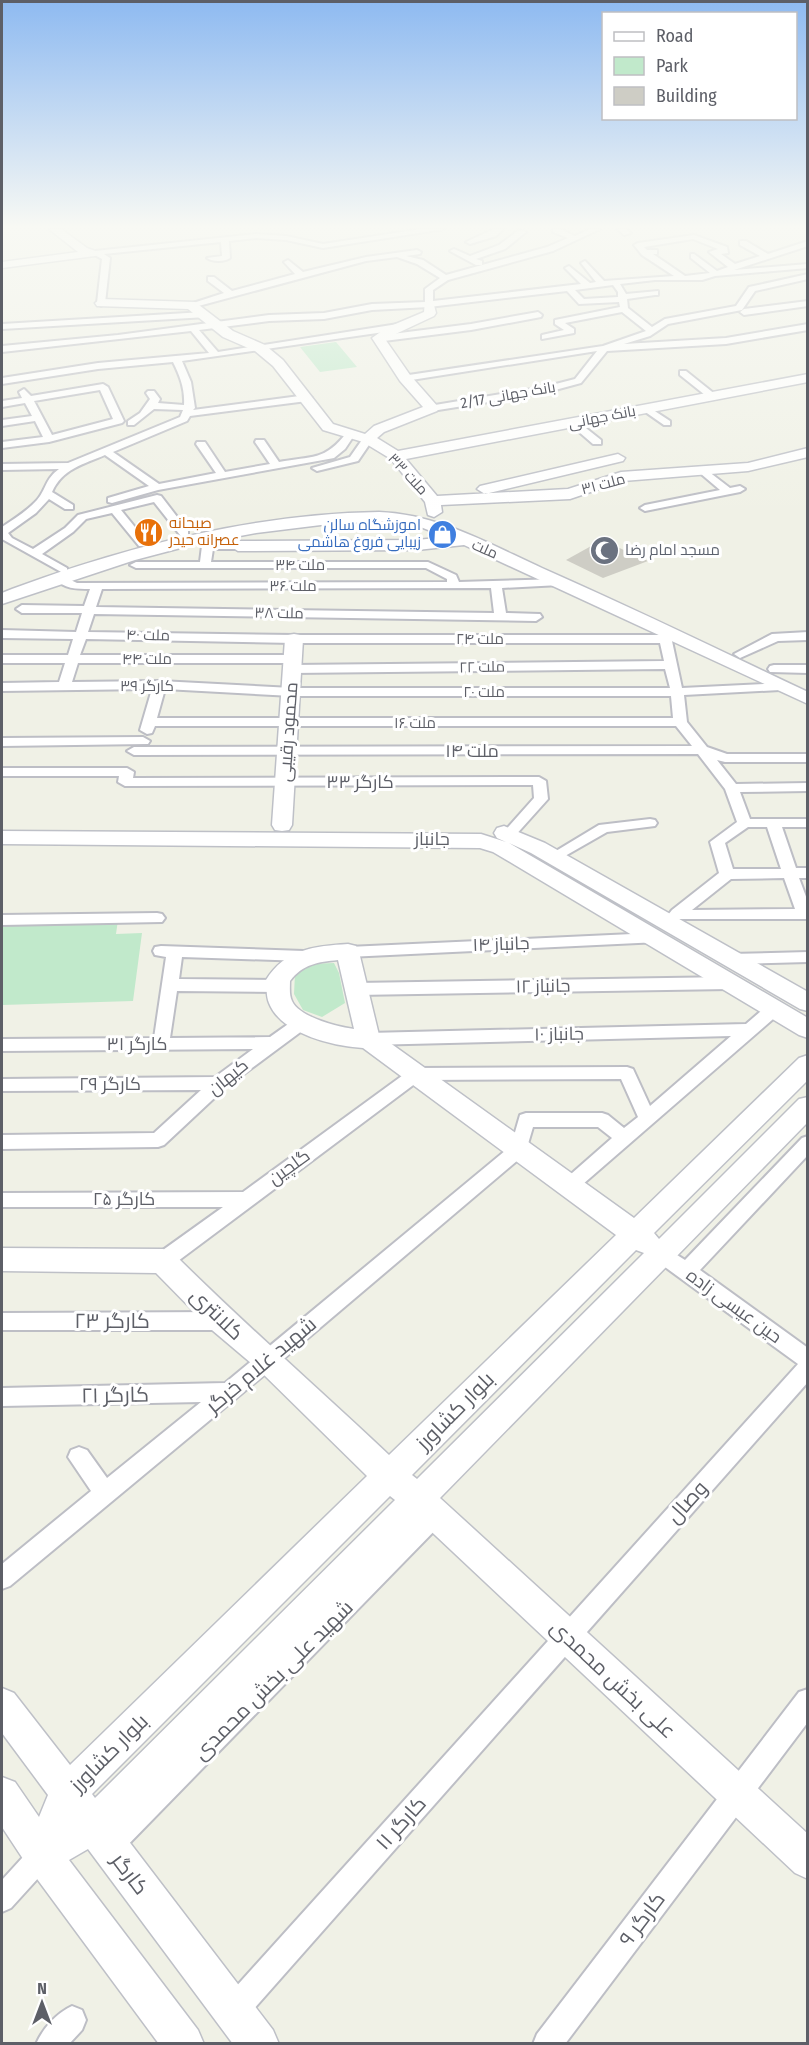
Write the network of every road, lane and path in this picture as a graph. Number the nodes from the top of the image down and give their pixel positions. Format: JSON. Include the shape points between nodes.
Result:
{"nodes":[{"id":1,"x":45,"y":324,"type":"edge"},
{"id":2,"x":213,"y":324,"type":"edge"},
{"id":3,"x":216,"y":324,"type":"edge"},
{"id":4,"x":405,"y":324,"type":"edge"},
{"id":5,"x":468,"y":324,"type":"edge"},
{"id":6,"x":536,"y":324,"type":"edge"},
{"id":7,"x":561,"y":324,"type":"edge"},
{"id":8,"x":645,"y":324,"type":"edge"},
{"id":9,"x":661,"y":324,"type":"edge"},
{"id":10,"x":2,"y":327,"type":"edge"},
{"id":11,"x":192,"y":327,"type":"junction"},
{"id":12,"x":398,"y":327,"type":"junction"},
{"id":13,"x":471,"y":327,"type":"junction"},
{"id":14,"x":807,"y":327,"type":"edge"},
{"id":15,"x":535,"y":328,"type":"junction"},
{"id":16,"x":761,"y":328,"type":"dead end"},
{"id":17,"x":652,"y":331,"type":"junction"},
{"id":18,"x":770,"y":335,"type":"junction"},
{"id":19,"x":378,"y":338,"type":"junction"},
{"id":20,"x":260,"y":348,"type":"junction"},
{"id":21,"x":605,"y":348,"type":"junction"},
{"id":22,"x":2,"y":349,"type":"edge"},
{"id":23,"x":563,"y":354,"type":"junction"},
{"id":24,"x":216,"y":355,"type":"junction"},
{"id":25,"x":177,"y":360,"type":"junction"},
{"id":26,"x":98,"y":366,"type":"junction"},
{"id":27,"x":683,"y":373,"type":"dead end"},
{"id":28,"x":16,"y":378,"type":"junction"},
{"id":29,"x":405,"y":378,"type":"junction"},
{"id":30,"x":807,"y":378,"type":"edge"},
{"id":31,"x":2,"y":381,"type":"edge"},
{"id":32,"x":103,"y":387,"type":"junction"},
{"id":33,"x":151,"y":393,"type":"dead end"},
{"id":34,"x":713,"y":397,"type":"junction"},
{"id":35,"x":307,"y":398,"type":"junction"},
{"id":36,"x":28,"y":400,"type":"junction"},
{"id":37,"x":2,"y":404,"type":"edge"},
{"id":38,"x":152,"y":406,"type":"junction"},
{"id":39,"x":432,"y":408,"type":"junction"},
{"id":40,"x":647,"y":409,"type":"junction"},
{"id":41,"x":188,"y":411,"type":"junction"},
{"id":42,"x":37,"y":418,"type":"junction"},
{"id":43,"x":119,"y":421,"type":"junction"},
{"id":44,"x":2,"y":423,"type":"edge"},
{"id":45,"x":131,"y":423,"type":"junction"},
{"id":46,"x":574,"y":423,"type":"junction"},
{"id":47,"x":667,"y":423,"type":"dead end"},
{"id":48,"x":350,"y":434,"type":"junction"},
{"id":49,"x":145,"y":436,"type":"junction"},
{"id":50,"x":49,"y":439,"type":"junction"},
{"id":51,"x":368,"y":439,"type":"junction"},
{"id":52,"x":260,"y":442,"type":"dead end"},
{"id":53,"x":597,"y":442,"type":"dead end"},
{"id":54,"x":201,"y":444,"type":"dead end"},
{"id":55,"x":3,"y":445,"type":"edge"},
{"id":56,"x":84,"y":446,"type":"junction"},
{"id":57,"x":107,"y":452,"type":"junction"},
{"id":58,"x":807,"y":452,"type":"edge"},
{"id":59,"x":396,"y":456,"type":"junction"},
{"id":60,"x":618,"y":458,"type":"dead end"},
{"id":61,"x":276,"y":465,"type":"junction"},
{"id":62,"x":69,"y":466,"type":"junction"},
{"id":63,"x":3,"y":467,"type":"edge"},
{"id":64,"x":704,"y":471,"type":"junction"},
{"id":65,"x":224,"y":479,"type":"junction"},
{"id":66,"x":740,"y":489,"type":"dead end"},
{"id":67,"x":728,"y":491,"type":"junction"},
{"id":68,"x":46,"y":492,"type":"junction"},
{"id":69,"x":157,"y":493,"type":"junction"},
{"id":70,"x":113,"y":504,"type":"junction"},
{"id":71,"x":69,"y":507,"type":"dead end"},
{"id":72,"x":433,"y":507,"type":"junction"},
{"id":73,"x":645,"y":508,"type":"dead end"},
{"id":74,"x":2,"y":532,"type":"edge"},
{"id":75,"x":184,"y":533,"type":"junction"},
{"id":76,"x":464,"y":540,"type":"junction"},
{"id":77,"x":142,"y":544,"type":"junction"},
{"id":78,"x":238,"y":546,"type":"joint"},
{"id":79,"x":34,"y":554,"type":"junction"},
{"id":80,"x":515,"y":556,"type":"junction"},
{"id":81,"x":136,"y":565,"type":"dead end"},
{"id":82,"x":205,"y":565,"type":"junction"},
{"id":83,"x":62,"y":574,"type":"junction"},
{"id":84,"x":560,"y":582,"type":"junction"},
{"id":85,"x":496,"y":585,"type":"junction"},
{"id":86,"x":96,"y":586,"type":"junction"},
{"id":87,"x":454,"y":586,"type":"junction"},
{"id":88,"x":2,"y":590,"type":"edge"},
{"id":89,"x":2,"y":599,"type":"edge"},
{"id":90,"x":22,"y":609,"type":"dead end"},
{"id":91,"x":90,"y":611,"type":"junction"},
{"id":92,"x":500,"y":616,"type":"junction"},
{"id":93,"x":536,"y":617,"type":"dead end"},
{"id":94,"x":2,"y":634,"type":"edge"},
{"id":95,"x":81,"y":634,"type":"junction"},
{"id":96,"x":676,"y":634,"type":"junction"},
{"id":97,"x":807,"y":636,"type":"edge"},
{"id":98,"x":294,"y":639,"type":"junction"},
{"id":99,"x":740,"y":654,"type":"junction"},
{"id":100,"x":2,"y":659,"type":"edge"},
{"id":101,"x":72,"y":659,"type":"junction"},
{"id":102,"x":293,"y":664,"type":"junction"},
{"id":103,"x":672,"y":665,"type":"junction"},
{"id":104,"x":774,"y":669,"type":"junction"},
{"id":105,"x":807,"y":669,"type":"edge"},
{"id":106,"x":160,"y":685,"type":"junction"},
{"id":107,"x":64,"y":686,"type":"junction"},
{"id":108,"x":780,"y":686,"type":"junction"},
{"id":109,"x":807,"y":686,"type":"edge"},
{"id":110,"x":2,"y":687,"type":"edge"},
{"id":111,"x":292,"y":692,"type":"junction"},
{"id":112,"x":676,"y":692,"type":"junction"},
{"id":113,"x":807,"y":699,"type":"edge"},
{"id":114,"x":151,"y":722,"type":"junction"},
{"id":115,"x":680,"y":722,"type":"junction"},
{"id":116,"x":289,"y":723,"type":"junction"},
{"id":117,"x":2,"y":742,"type":"edge"},
{"id":118,"x":138,"y":746,"type":"junction"},
{"id":119,"x":703,"y":750,"type":"junction"},
{"id":120,"x":287,"y":751,"type":"junction"},
{"id":121,"x":807,"y":758,"type":"edge"},
{"id":122,"x":2,"y":772,"type":"edge"},
{"id":123,"x":127,"y":772,"type":"junction"},
{"id":124,"x":285,"y":782,"type":"junction"},
{"id":125,"x":807,"y":787,"type":"edge"},
{"id":126,"x":732,"y":788,"type":"junction"},
{"id":127,"x":651,"y":823,"type":"dead end"},
{"id":128,"x":745,"y":823,"type":"junction"},
{"id":129,"x":773,"y":823,"type":"junction"},
{"id":130,"x":807,"y":823,"type":"edge"},
{"id":131,"x":293,"y":829,"type":"junction"},
{"id":132,"x":3,"y":834,"type":"edge"},
{"id":133,"x":508,"y":835,"type":"junction"},
{"id":134,"x":538,"y":855,"type":"junction"},
{"id":135,"x":790,"y":873,"type":"junction"},
{"id":136,"x":807,"y":873,"type":"edge"},
{"id":137,"x":727,"y":874,"type":"junction"},
{"id":138,"x":806,"y":914,"type":"edge"},
{"id":139,"x":157,"y":918,"type":"dead end"},
{"id":140,"x":2,"y":920,"type":"edge"},
{"id":141,"x":665,"y":925,"type":"junction"},
{"id":142,"x":348,"y":952,"type":"junction"},
{"id":143,"x":304,"y":956,"type":"junction"},
{"id":144,"x":807,"y":957,"type":"edge"},
{"id":145,"x":730,"y":959,"type":"junction"},
{"id":146,"x":730,"y":983,"type":"junction"},
{"id":147,"x":170,"y":986,"type":"junction"},
{"id":148,"x":278,"y":986,"type":"junction"},
{"id":149,"x":356,"y":989,"type":"junction"},
{"id":150,"x":802,"y":997,"type":"edge"},
{"id":151,"x":774,"y":1009,"type":"junction"},
{"id":152,"x":304,"y":1021,"type":"junction"},
{"id":153,"x":807,"y":1029,"type":"edge"},
{"id":154,"x":750,"y":1030,"type":"junction"},
{"id":155,"x":368,"y":1039,"type":"junction"},
{"id":156,"x":272,"y":1043,"type":"junction"},
{"id":157,"x":162,"y":1044,"type":"junction"},
{"id":158,"x":2,"y":1045,"type":"edge"},
{"id":159,"x":807,"y":1064,"type":"edge"},
{"id":160,"x":416,"y":1074,"type":"junction"},
{"id":161,"x":219,"y":1083,"type":"junction"},
{"id":162,"x":2,"y":1085,"type":"edge"},
{"id":163,"x":807,"y":1106,"type":"edge"},
{"id":164,"x":647,"y":1118,"type":"junction"},
{"id":165,"x":624,"y":1138,"type":"junction"},
{"id":166,"x":2,"y":1142,"type":"edge"},
{"id":167,"x":807,"y":1143,"type":"edge"},
{"id":168,"x":519,"y":1149,"type":"junction"},
{"id":169,"x":569,"y":1186,"type":"junction"},
{"id":170,"x":246,"y":1199,"type":"junction"},
{"id":171,"x":2,"y":1200,"type":"edge"},
{"id":172,"x":635,"y":1234,"type":"junction"},
{"id":173,"x":661,"y":1253,"type":"junction"},
{"id":174,"x":2,"y":1258,"type":"edge"},
{"id":175,"x":163,"y":1261,"type":"junction"},
{"id":176,"x":687,"y":1271,"type":"junction"},
{"id":177,"x":222,"y":1321,"type":"junction"},
{"id":178,"x":2,"y":1322,"type":"edge"},
{"id":179,"x":268,"y":1360,"type":"junction"},
{"id":180,"x":807,"y":1360,"type":"edge"},
{"id":181,"x":807,"y":1367,"type":"edge"},
{"id":182,"x":229,"y":1392,"type":"junction"},
{"id":183,"x":2,"y":1397,"type":"edge"},
{"id":184,"x":79,"y":1457,"type":"dead end"},
{"id":185,"x":389,"y":1476,"type":"junction"},
{"id":186,"x":105,"y":1493,"type":"junction"},
{"id":187,"x":426,"y":1507,"type":"junction"},
{"id":188,"x":2,"y":1578,"type":"edge"},
{"id":189,"x":567,"y":1636,"type":"junction"},
{"id":190,"x":807,"y":1701,"type":"edge"},
{"id":191,"x":2,"y":1705,"type":"edge"},
{"id":192,"x":67,"y":1793,"type":"junction"},
{"id":193,"x":737,"y":1794,"type":"junction"},
{"id":194,"x":2,"y":1796,"type":"edge"},
{"id":195,"x":101,"y":1836,"type":"junction"},
{"id":196,"x":42,"y":1855,"type":"junction"},
{"id":197,"x":807,"y":1860,"type":"edge"},
{"id":198,"x":2,"y":1899,"type":"edge"},
{"id":199,"x":234,"y":2010,"type":"junction"},
{"id":200,"x":72,"y":2020,"type":"dead end"},
{"id":201,"x":50,"y":2043,"type":"edge"},
{"id":202,"x":184,"y":2043,"type":"edge"},
{"id":203,"x":259,"y":2043,"type":"edge"},
{"id":204,"x":547,"y":2043,"type":"edge"}],
"edges":[{"from":1,"to":10,"type":"street"},
{"from":2,"to":11,"type":"street"},
{"from":3,"to":20,"type":"street","name":"ملت ۳۳"},
{"from":4,"to":12,"type":"street"},
{"from":5,"to":13,"type":"street"},
{"from":6,"to":15,"type":"street"},
{"from":7,"to":15,"type":"street","via":[[571,332]]},
{"from":8,"to":17,"type":"street"},
{"from":9,"to":17,"type":"street"},
{"from":11,"to":22,"type":"street"},
{"from":11,"to":24,"type":"street"},
{"from":12,"to":19,"type":"street"},
{"from":12,"to":20,"type":"street"},
{"from":13,"to":15,"type":"street"},
{"from":13,"to":19,"type":"street"},
{"from":14,"to":18,"type":"street"},
{"from":15,"to":23,"type":"street"},
{"from":16,"to":18,"type":"street"},
{"from":17,"to":21,"type":"street"},
{"from":18,"to":21,"type":"street"},
{"from":19,"to":29,"type":"street"},
{"from":20,"to":24,"type":"street"},
{"from":20,"to":35,"type":"street","name":"ملت ۳۳"},
{"from":21,"to":23,"type":"street"},
{"from":21,"to":39,"type":"street","name":"بانک جهانی 2/17","via":[[578,381]]},
{"from":23,"to":29,"type":"street"},
{"from":24,"to":25,"type":"street"},
{"from":25,"to":26,"type":"street"},
{"from":25,"to":41,"type":"street","via":[[189,384]]},
{"from":26,"to":28,"type":"street"},
{"from":26,"to":32,"type":"street"},
{"from":27,"to":34,"type":"street"},
{"from":28,"to":31,"type":"street"},
{"from":28,"to":36,"type":"street"},
{"from":29,"to":39,"type":"street"},
{"from":30,"to":34,"type":"street","name":"بانک جهانی"},
{"from":32,"to":36,"type":"street"},
{"from":32,"to":43,"type":"street"},
{"from":33,"to":38,"type":"street","via":[[155,399]]},
{"from":34,"to":40,"type":"street","name":"بانک جهانی"},
{"from":35,"to":41,"type":"street"},
{"from":35,"to":48,"type":"street","name":"ملت ۳۳","via":[[328,428]]},
{"from":36,"to":37,"type":"street"},
{"from":36,"to":42,"type":"street"},
{"from":38,"to":41,"type":"street"},
{"from":38,"to":45,"type":"street"},
{"from":39,"to":51,"type":"street","via":[[379,429]]},
{"from":40,"to":46,"type":"street","name":"بانک جهانی"},
{"from":40,"to":47,"type":"street"},
{"from":41,"to":49,"type":"street","via":[[184,419]]},
{"from":42,"to":44,"type":"street"},
{"from":42,"to":50,"type":"street"},
{"from":43,"to":45,"type":"street"},
{"from":43,"to":56,"type":"street"},
{"from":45,"to":49,"type":"street"},
{"from":46,"to":53,"type":"street"},
{"from":46,"to":59,"type":"street","name":"بانک جهانی"},
{"from":48,"to":51,"type":"street","name":"ملت ۳۳"},
{"from":48,"to":61,"type":"street","via":[[330,456]]},
{"from":49,"to":57,"type":"street"},
{"from":50,"to":55,"type":"street"},
{"from":50,"to":56,"type":"street"},
{"from":51,"to":59,"type":"street","name":"ملت ۳۳"},
{"from":51,"to":65,"type":"street","via":[[354,459],[341,464]]},
{"from":52,"to":61,"type":"street"},
{"from":54,"to":65,"type":"street"},
{"from":55,"to":63,"type":"street"},
{"from":56,"to":57,"type":"street"},
{"from":56,"to":62,"type":"street"},
{"from":57,"to":69,"type":"street"},
{"from":58,"to":64,"type":"street","name":"ملت ۳۱","via":[[748,467]]},
{"from":59,"to":72,"type":"street","name":"ملت ۳۳"},
{"from":60,"to":72,"type":"street"},
{"from":61,"to":65,"type":"street"},
{"from":62,"to":63,"type":"street"},
{"from":62,"to":68,"type":"street","via":[[52,478]]},
{"from":64,"to":67,"type":"street"},
{"from":64,"to":72,"type":"street","name":"ملت ۳۱","via":[[621,477],[570,494]]},
{"from":65,"to":69,"type":"street"},
{"from":66,"to":67,"type":"street"},
{"from":67,"to":73,"type":"street"},
{"from":68,"to":71,"type":"street"},
{"from":68,"to":74,"type":"street","via":[[32,511]]},
{"from":69,"to":70,"type":"street"},
{"from":69,"to":75,"type":"street"},
{"from":70,"to":77,"type":"street"},
{"from":70,"to":79,"type":"street","via":[[82,517]]},
{"from":72,"to":75,"type":"street","name":"ملت","via":[[364,507],[224,524]]},
{"from":72,"to":80,"type":"street","name":"ملت","via":[[486,533]]},
{"from":74,"to":79,"type":"street","name":"ملت ۳۶","via":[[8,540]]},
{"from":75,"to":77,"type":"street","name":"ملت"},
{"from":76,"to":78,"type":"street","via":[[417,545]]},
{"from":76,"to":80,"type":"street","name":"ملت"},
{"from":76,"to":83,"type":"street","name":"ملت","via":[[426,523],[365,516],[231,531]]},
{"from":77,"to":83,"type":"street","name":"ملت"},
{"from":78,"to":82,"type":"street","via":[[208,546]]},
{"from":79,"to":83,"type":"street","name":"ملت ۳۶"},
{"from":80,"to":84,"type":"street","name":"ملت"},
{"from":80,"to":96,"type":"street","name":"ملت"},
{"from":81,"to":82,"type":"street","name":"ملت ۳۴"},
{"from":82,"to":87,"type":"street","name":"ملت ۳۴","via":[[428,565],[453,577]]},
{"from":83,"to":86,"type":"street","name":"ملت ۳۶","via":[[66,584]]},
{"from":83,"to":88,"type":"street","name":"ملت"},
{"from":83,"to":89,"type":"street","name":"ملت"},
{"from":84,"to":85,"type":"street","name":"ملت ۳۶"},
{"from":84,"to":96,"type":"street","name":"ملت"},
{"from":85,"to":87,"type":"street","name":"ملت ۳۶"},
{"from":85,"to":92,"type":"street"},
{"from":86,"to":87,"type":"street","name":"ملت ۳۶"},
{"from":86,"to":91,"type":"street"},
{"from":90,"to":91,"type":"street","name":"ملت ۳۸"},
{"from":91,"to":92,"type":"street","name":"ملت ۳۸"},
{"from":91,"to":95,"type":"street"},
{"from":92,"to":93,"type":"street","name":"ملت ۳۸"},
{"from":94,"to":95,"type":"street","name":"ملت ۴۰"},
{"from":95,"to":98,"type":"street","name":"ملت ۴۰"},
{"from":95,"to":101,"type":"street"},
{"from":96,"to":98,"type":"street","name":"ملت ۲۴"},
{"from":96,"to":99,"type":"street","name":"ملت"},
{"from":96,"to":103,"type":"street"},
{"from":96,"to":108,"type":"street","name":"ملت"},
{"from":97,"to":99,"type":"street","via":[[776,637]]},
{"from":98,"to":102,"type":"street","name":"محمود رقیبی"},
{"from":99,"to":104,"type":"street","name":"ملت"},
{"from":100,"to":101,"type":"street","name":"ملت ۴۴"},
{"from":101,"to":102,"type":"street","name":"ملت ۴۴"},
{"from":101,"to":107,"type":"street"},
{"from":102,"to":103,"type":"street","name":"ملت ۲۲"},
{"from":102,"to":111,"type":"street","name":"محمود رقیبی"},
{"from":103,"to":112,"type":"street"},
{"from":104,"to":105,"type":"street"},
{"from":104,"to":109,"type":"street","name":"ملت"},
{"from":106,"to":107,"type":"street","name":"کارگر ۳۹"},
{"from":106,"to":111,"type":"street","name":"کارگر ۳۹"},
{"from":106,"to":114,"type":"street"},
{"from":107,"to":110,"type":"street","name":"کارگر ۳۹"},
{"from":108,"to":112,"type":"street","name":"ملت ۲۰"},
{"from":108,"to":113,"type":"street","name":"ملت"},
{"from":111,"to":112,"type":"street","name":"ملت ۲۰"},
{"from":111,"to":116,"type":"street","name":"محمود رقیبی"},
{"from":112,"to":115,"type":"street"},
{"from":114,"to":116,"type":"street","name":"ملت ۱۶"},
{"from":114,"to":118,"type":"street"},
{"from":115,"to":116,"type":"street","name":"ملت ۱۶"},
{"from":115,"to":119,"type":"street"},
{"from":116,"to":120,"type":"street","name":"محمود رقیبی"},
{"from":117,"to":118,"type":"street","name":"ملت ۱۴"},
{"from":118,"to":120,"type":"street","name":"ملت ۱۴"},
{"from":118,"to":123,"type":"street"},
{"from":119,"to":120,"type":"street","name":"ملت ۱۴"},
{"from":119,"to":121,"type":"street","name":"ملت ۱۴","via":[[724,758]]},
{"from":119,"to":126,"type":"street"},
{"from":120,"to":124,"type":"street","name":"محمود رقیبی"},
{"from":122,"to":123,"type":"street","name":"کارگر ۳۳"},
{"from":123,"to":124,"type":"street","name":"کارگر ۳۳","via":[[125,782]]},
{"from":124,"to":131,"type":"street","name":"محمود رقیبی"},
{"from":124,"to":133,"type":"street","name":"کارگر ۳۳","via":[[539,781],[541,799]]},
{"from":125,"to":126,"type":"street"},
{"from":126,"to":128,"type":"street"},
{"from":127,"to":134,"type":"street","via":[[604,828]]},
{"from":128,"to":129,"type":"street"},
{"from":128,"to":137,"type":"street","via":[[717,842]]},
{"from":129,"to":130,"type":"street"},
{"from":129,"to":135,"type":"street"},
{"from":131,"to":132,"type":"street","name":"جانباز"},
{"from":131,"to":133,"type":"street","name":"جانباز","via":[[470,825]]},
{"from":131,"to":134,"type":"street","name":"جانباز","via":[[481,841]]},
{"from":133,"to":134,"type":"street","name":"جانباز"},
{"from":134,"to":141,"type":"street","name":"جانباز"},
{"from":134,"to":141,"type":"street","name":"جانباز"},
{"from":135,"to":136,"type":"street"},
{"from":135,"to":137,"type":"street"},
{"from":135,"to":138,"type":"street"},
{"from":137,"to":141,"type":"street"},
{"from":138,"to":141,"type":"street","name":"جانباز ۱۴"},
{"from":139,"to":140,"type":"street"},
{"from":141,"to":142,"type":"street","name":"جانباز ۱۴"},
{"from":141,"to":145,"type":"street","name":"جانباز"},
{"from":141,"to":146,"type":"street","name":"جانباز"},
{"from":142,"to":143,"type":"street"},
{"from":142,"to":149,"type":"street"},
{"from":143,"to":147,"type":"street","via":[[168,951]]},
{"from":143,"to":148,"type":"street","via":[[288,965]]},
{"from":144,"to":145,"type":"street"},
{"from":145,"to":150,"type":"street","name":"جانباز"},
{"from":146,"to":149,"type":"street","name":"جانباز ۱۲"},
{"from":146,"to":151,"type":"street","name":"جانباز"},
{"from":147,"to":148,"type":"street"},
{"from":147,"to":157,"type":"street"},
{"from":148,"to":152,"type":"street","via":[[281,1004],[288,1013]]},
{"from":149,"to":155,"type":"street"},
{"from":151,"to":153,"type":"street","name":"جانباز"},
{"from":151,"to":154,"type":"street"},
{"from":152,"to":155,"type":"street","via":[[340,1037]]},
{"from":152,"to":156,"type":"street","name":"کیهان"},
{"from":154,"to":155,"type":"street","name":"جانباز ۱۰"},
{"from":154,"to":164,"type":"street"},
{"from":155,"to":160,"type":"street"},
{"from":156,"to":157,"type":"street","name":"کارگر ۳۱"},
{"from":156,"to":161,"type":"street","name":"کیهان"},
{"from":157,"to":158,"type":"street","name":"کارگر ۳۱"},
{"from":159,"to":172,"type":"street","name":"بلوار کشاورز"},
{"from":160,"to":164,"type":"street","via":[[627,1073]]},
{"from":160,"to":168,"type":"street"},
{"from":160,"to":170,"type":"street","name":"گلچین"},
{"from":161,"to":162,"type":"street","name":"کارگر ۲۹"},
{"from":161,"to":166,"type":"street","name":"کیهان","via":[[158,1140]]},
{"from":163,"to":173,"type":"street","name":"بلوار کشاورز"},
{"from":164,"to":165,"type":"street"},
{"from":165,"to":168,"type":"street","via":[[602,1119],[526,1120]]},
{"from":165,"to":169,"type":"street"},
{"from":167,"to":176,"type":"street"},
{"from":168,"to":169,"type":"street"},
{"from":168,"to":179,"type":"street","name":"شهید غلام خرگر"},
{"from":169,"to":172,"type":"street"},
{"from":170,"to":171,"type":"street","name":"کارگر ۲۵"},
{"from":170,"to":175,"type":"street","name":"گلچین"},
{"from":172,"to":173,"type":"street"},
{"from":172,"to":185,"type":"street","name":"بلوار کشاورز"},
{"from":173,"to":176,"type":"street","name":"حین عیسی زاده"},
{"from":173,"to":187,"type":"street","name":"بلوار کشاورز"},
{"from":174,"to":175,"type":"street"},
{"from":175,"to":177,"type":"street","name":"کلانتری"},
{"from":176,"to":180,"type":"street","name":"حین عیسی زاده"},
{"from":177,"to":178,"type":"street","name":"کارگر ۲۳"},
{"from":177,"to":179,"type":"street","name":"کلانتری"},
{"from":179,"to":182,"type":"street","name":"شهید غلام خرگر"},
{"from":179,"to":185,"type":"street","name":"کلانتری"},
{"from":181,"to":189,"type":"street","name":"وصال"},
{"from":182,"to":183,"type":"street","name":"کارگر ۲۱"},
{"from":182,"to":186,"type":"street","name":"شهید غلام خرگر"},
{"from":184,"to":186,"type":"street"},
{"from":185,"to":187,"type":"street","name":"علی بخش محمدی"},
{"from":185,"to":192,"type":"street","name":"بلوار کشاورز"},
{"from":186,"to":188,"type":"street","name":"شهید غلام خرگر"},
{"from":187,"to":189,"type":"street","name":"علی بخش محمدی"},
{"from":187,"to":195,"type":"street","name":"بلوار کشاورز"},
{"from":189,"to":193,"type":"street","name":"علی بخش محمدی"},
{"from":189,"to":199,"type":"street","name":"کارگر ۱۱"},
{"from":190,"to":193,"type":"street","name":"کارگر ۹"},
{"from":191,"to":192,"type":"street","name":"کارگر"},
{"from":192,"to":195,"type":"street","name":"کارگر"},
{"from":192,"to":196,"type":"street","name":"بلوار کشاورز"},
{"from":193,"to":197,"type":"street","name":"علی بخش محمدی"},
{"from":193,"to":204,"type":"street","name":"کارگر ۹"},
{"from":194,"to":196,"type":"street"},
{"from":195,"to":196,"type":"street","name":"بلوار کشاورز"},
{"from":195,"to":199,"type":"street","name":"کارگر"},
{"from":196,"to":198,"type":"street"},
{"from":196,"to":202,"type":"street"},
{"from":199,"to":203,"type":"street","name":"کارگر"},
{"from":200,"to":201,"type":"street"}]}
